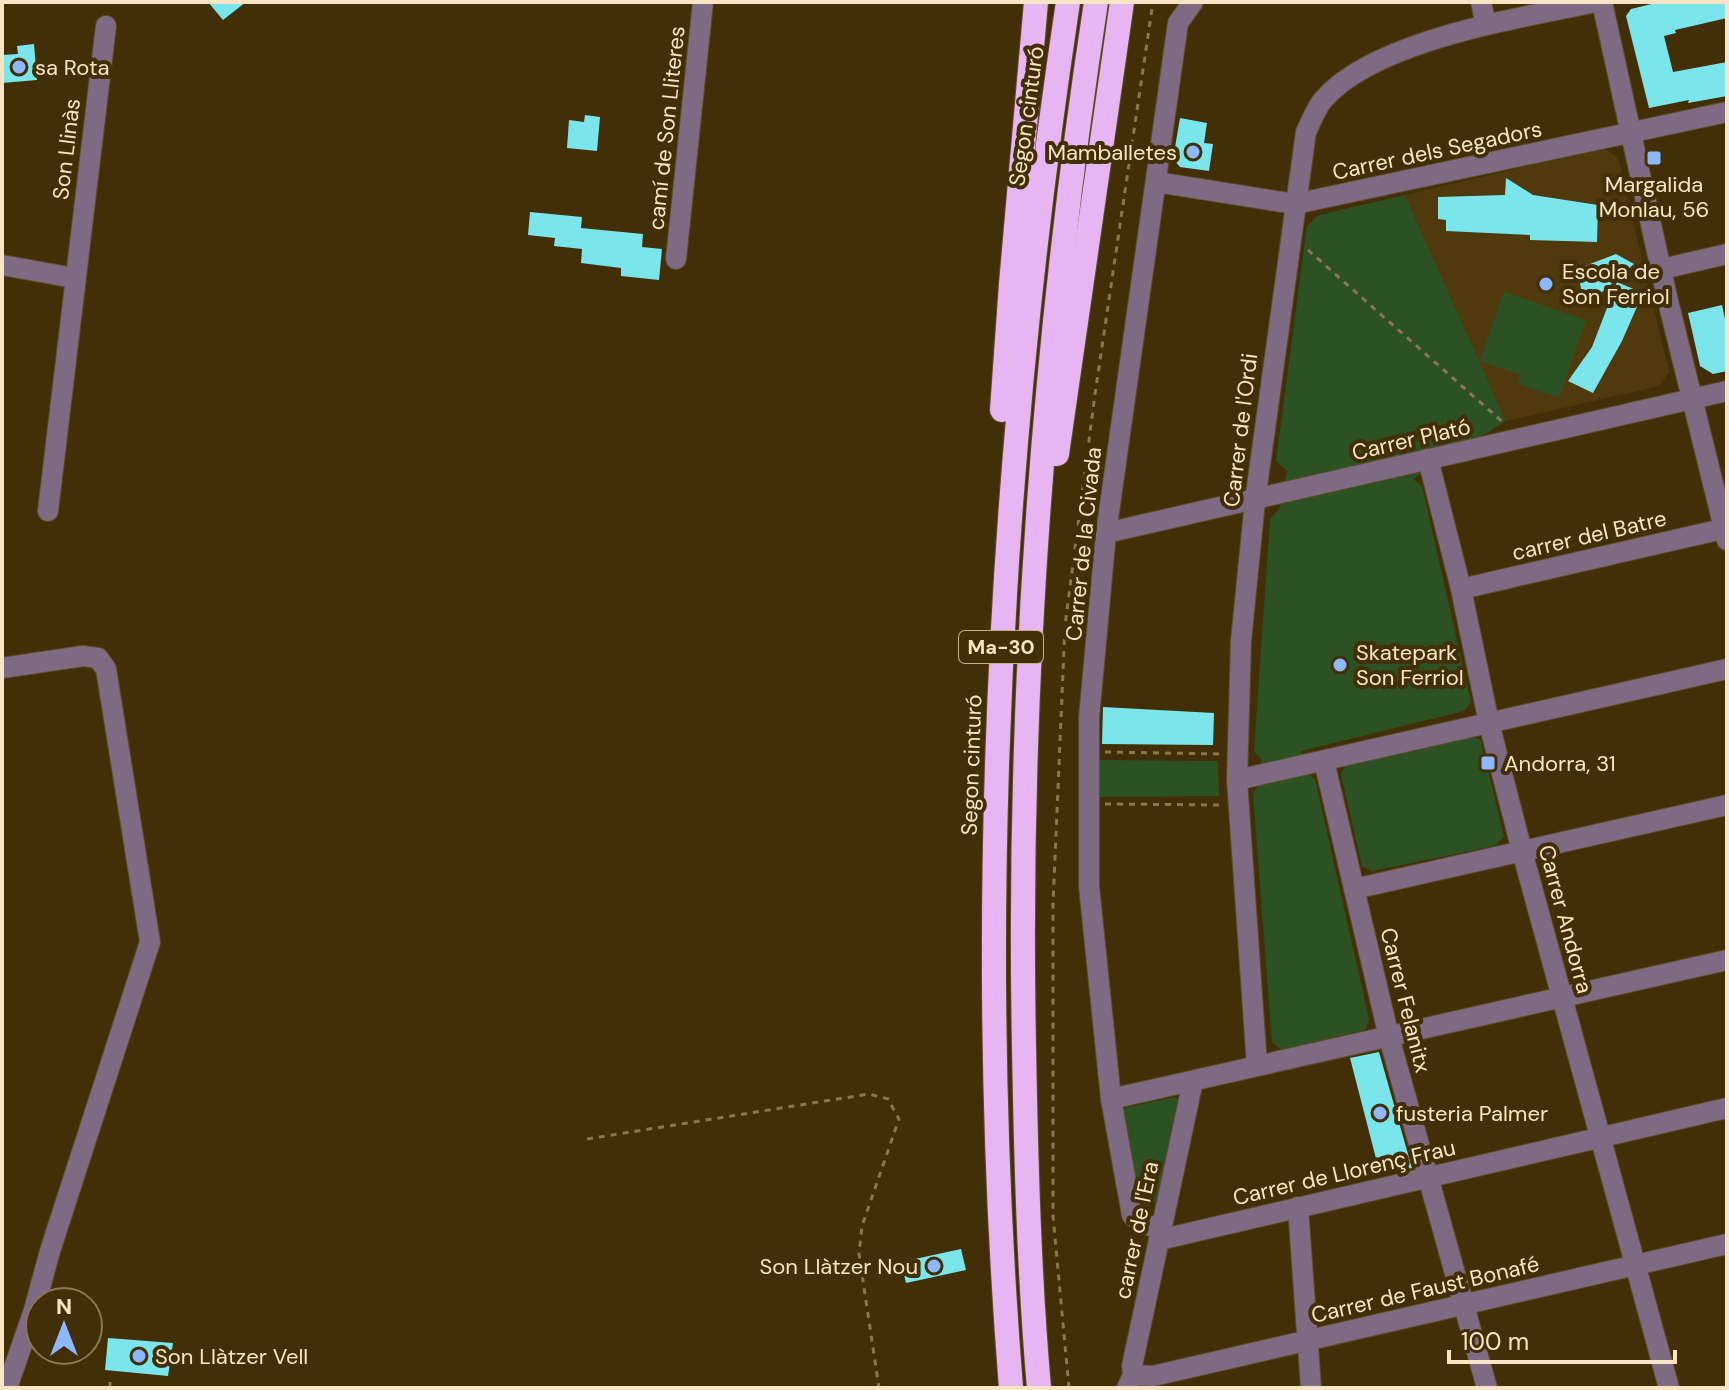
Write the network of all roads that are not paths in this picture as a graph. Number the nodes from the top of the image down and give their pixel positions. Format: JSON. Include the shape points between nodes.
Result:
{"nodes":[{"id":1,"x":703,"y":2,"type":"edge"},
{"id":2,"x":1036,"y":2,"type":"edge"},
{"id":3,"x":1068,"y":2,"type":"edge"},
{"id":4,"x":1096,"y":2,"type":"edge"},
{"id":5,"x":1122,"y":2,"type":"edge"},
{"id":6,"x":1193,"y":2,"type":"edge"},
{"id":7,"x":1481,"y":2,"type":"edge"},
{"id":8,"x":1596,"y":2,"type":"edge"},
{"id":9,"x":1602,"y":2,"type":"edge"},
{"id":10,"x":1486,"y":25,"type":"junction"},
{"id":11,"x":106,"y":26,"type":"dead end"},
{"id":12,"x":1727,"y":112,"type":"edge"},
{"id":13,"x":1632,"y":134,"type":"junction"},
{"id":14,"x":1156,"y":182,"type":"junction"},
{"id":15,"x":1295,"y":204,"type":"junction"},
{"id":16,"x":1727,"y":254,"type":"edge"},
{"id":17,"x":676,"y":259,"type":"dead end"},
{"id":18,"x":2,"y":265,"type":"edge"},
{"id":19,"x":1662,"y":269,"type":"junction"},
{"id":20,"x":74,"y":278,"type":"junction"},
{"id":21,"x":1727,"y":391,"type":"edge"},
{"id":22,"x":1693,"y":398,"type":"junction"},
{"id":23,"x":1428,"y":459,"type":"junction"},
{"id":24,"x":1255,"y":501,"type":"junction"},
{"id":25,"x":48,"y":511,"type":"dead end"},
{"id":26,"x":1726,"y":532,"type":"edge"},
{"id":27,"x":1106,"y":533,"type":"junction"},
{"id":28,"x":1461,"y":589,"type":"junction"},
{"id":29,"x":1030,"y":618,"type":"junction"},
{"id":30,"x":2,"y":668,"type":"edge"},
{"id":31,"x":1727,"y":669,"type":"edge"},
{"id":32,"x":1000,"y":670,"type":"junction"},
{"id":33,"x":1489,"y":723,"type":"junction"},
{"id":34,"x":1324,"y":761,"type":"junction"},
{"id":35,"x":1237,"y":780,"type":"junction"},
{"id":36,"x":1727,"y":805,"type":"edge"},
{"id":37,"x":1522,"y":851,"type":"junction"},
{"id":38,"x":1354,"y":889,"type":"junction"},
{"id":39,"x":1727,"y":960,"type":"edge"},
{"id":40,"x":1563,"y":997,"type":"junction"},
{"id":41,"x":1389,"y":1037,"type":"junction"},
{"id":42,"x":1257,"y":1066,"type":"junction"},
{"id":43,"x":1193,"y":1081,"type":"junction"},
{"id":44,"x":1111,"y":1099,"type":"junction"},
{"id":45,"x":1727,"y":1108,"type":"edge"},
{"id":46,"x":1601,"y":1137,"type":"junction"},
{"id":47,"x":1428,"y":1177,"type":"junction"},
{"id":48,"x":1298,"y":1207,"type":"junction"},
{"id":49,"x":1160,"y":1234,"type":"junction"},
{"id":50,"x":1727,"y":1244,"type":"edge"},
{"id":51,"x":1636,"y":1265,"type":"junction"},
{"id":52,"x":1005,"y":1296,"type":"junction"},
{"id":53,"x":1463,"y":1305,"type":"junction"},
{"id":54,"x":1307,"y":1341,"type":"junction"},
{"id":55,"x":1142,"y":1382,"type":"edge"},
{"id":56,"x":7,"y":1388,"type":"edge"},
{"id":57,"x":1000,"y":1388,"type":"edge"},
{"id":58,"x":1011,"y":1388,"type":"edge"},
{"id":59,"x":1039,"y":1388,"type":"edge"},
{"id":60,"x":1311,"y":1388,"type":"edge"},
{"id":61,"x":1487,"y":1388,"type":"edge"},
{"id":62,"x":1669,"y":1388,"type":"edge"}],
"edges":[{"from":1,"to":17,"type":"street","name":"camí de Son Lliteres"},
{"from":2,"to":32,"type":"highway","via":[[994,556],[991,619]]},
{"from":3,"to":32,"type":"highway","name":"Segon cinturó","number":"Ma-30","via":[[1030,289]]},
{"from":4,"to":29,"type":"highway","number":"Ma-30","via":[[1052,344]]},
{"from":5,"to":29,"type":"highway","via":[[1054,477],[1049,557]]},
{"from":6,"to":14,"type":"street","name":"Carrer de la Civada","via":[[1178,23]]},
{"from":7,"to":10,"type":"street"},
{"from":8,"to":10,"type":"street","name":"Carrer de l'Ordi"},
{"from":9,"to":13,"type":"street"},
{"from":10,"to":15,"type":"street","name":"Carrer de l'Ordi","via":[[1389,55],[1356,72],[1322,101],[1306,132]]},
{"from":11,"to":20,"type":"street","name":"Son Llinàs"},
{"from":12,"to":13,"type":"street","name":"Carrer dels Segadors"},
{"from":13,"to":15,"type":"street","name":"Carrer dels Segadors"},
{"from":13,"to":19,"type":"street"},
{"from":14,"to":15,"type":"street","name":"Carrer dels Segadors"},
{"from":14,"to":27,"type":"street","name":"Carrer de la Civada"},
{"from":15,"to":24,"type":"street","name":"Carrer de l'Ordi"},
{"from":16,"to":19,"type":"street"},
{"from":18,"to":20,"type":"street"},
{"from":19,"to":22,"type":"street"},
{"from":20,"to":25,"type":"street","name":"Son Llinàs"},
{"from":21,"to":22,"type":"street","name":"Carrer Plató"},
{"from":22,"to":23,"type":"street","name":"Carrer Plató"},
{"from":22,"to":26,"type":"street"},
{"from":23,"to":24,"type":"street","name":"Carrer Plató"},
{"from":23,"to":28,"type":"street","name":"Carrer Andorra"},
{"from":24,"to":27,"type":"street","name":"Carrer Plató"},
{"from":24,"to":35,"type":"street","name":"Carrer de l'Ordi","via":[[1241,641]]},
{"from":26,"to":28,"type":"street","name":"carrer del Batre"},
{"from":27,"to":44,"type":"street","name":"Carrer de la Civada","via":[[1089,718],[1089,886]]},
{"from":28,"to":33,"type":"street","name":"Carrer Andorra"},
{"from":29,"to":59,"type":"highway","number":"Ma-30","via":[[1022,862],[1027,1193]]},
{"from":30,"to":56,"type":"street","via":[[83,656],[98,658],[106,669],[150,942]]},
{"from":31,"to":33,"type":"street"},
{"from":32,"to":52,"type":"highway","name":"Segon cinturó","number":"Ma-30","via":[[995,968]]},
{"from":33,"to":34,"type":"street"},
{"from":33,"to":37,"type":"street","name":"Carrer Andorra"},
{"from":34,"to":35,"type":"street"},
{"from":34,"to":38,"type":"street","name":"Carrer Felanitx"},
{"from":35,"to":42,"type":"street","name":"Carrer de l'Ordi"},
{"from":36,"to":37,"type":"street"},
{"from":37,"to":38,"type":"street"},
{"from":37,"to":40,"type":"street","name":"Carrer Andorra"},
{"from":38,"to":41,"type":"street","name":"Carrer Felanitx"},
{"from":39,"to":40,"type":"street"},
{"from":40,"to":41,"type":"street"},
{"from":40,"to":46,"type":"street","name":"Carrer Andorra"},
{"from":41,"to":42,"type":"street"},
{"from":41,"to":47,"type":"street","name":"Carrer Felanitx"},
{"from":42,"to":43,"type":"street"},
{"from":43,"to":44,"type":"street"},
{"from":43,"to":49,"type":"street","name":"carrer de l'Era"},
{"from":44,"to":49,"type":"street","name":"Carrer de la Civada","via":[[1132,1215]]},
{"from":45,"to":46,"type":"street","name":"Carrer de Llorenç Frau"},
{"from":46,"to":47,"type":"street","name":"Carrer de Llorenç Frau"},
{"from":46,"to":51,"type":"street","name":"Carrer Andorra"},
{"from":47,"to":48,"type":"street","name":"Carrer de Llorenç Frau"},
{"from":47,"to":53,"type":"street","name":"Carrer Felanitx"},
{"from":48,"to":49,"type":"street","name":"Carrer de Llorenç Frau"},
{"from":48,"to":54,"type":"street"},
{"from":49,"to":55,"type":"street","name":"carrer de l'Era","via":[[1132,1366]]},
{"from":50,"to":51,"type":"street","name":"Carrer de Faust Bonafé"},
{"from":51,"to":53,"type":"street","name":"Carrer de Faust Bonafé"},
{"from":51,"to":62,"type":"street","name":"Carrer Andorra"},
{"from":52,"to":57,"type":"highway"},
{"from":52,"to":58,"type":"highway","name":"Segon cinturó","number":"Ma-30"},
{"from":53,"to":54,"type":"street","name":"Carrer de Faust Bonafé"},
{"from":53,"to":61,"type":"street","name":"Carrer Felanitx"},
{"from":54,"to":55,"type":"street","name":"Carrer de Faust Bonafé"},
{"from":54,"to":60,"type":"street"}]}
